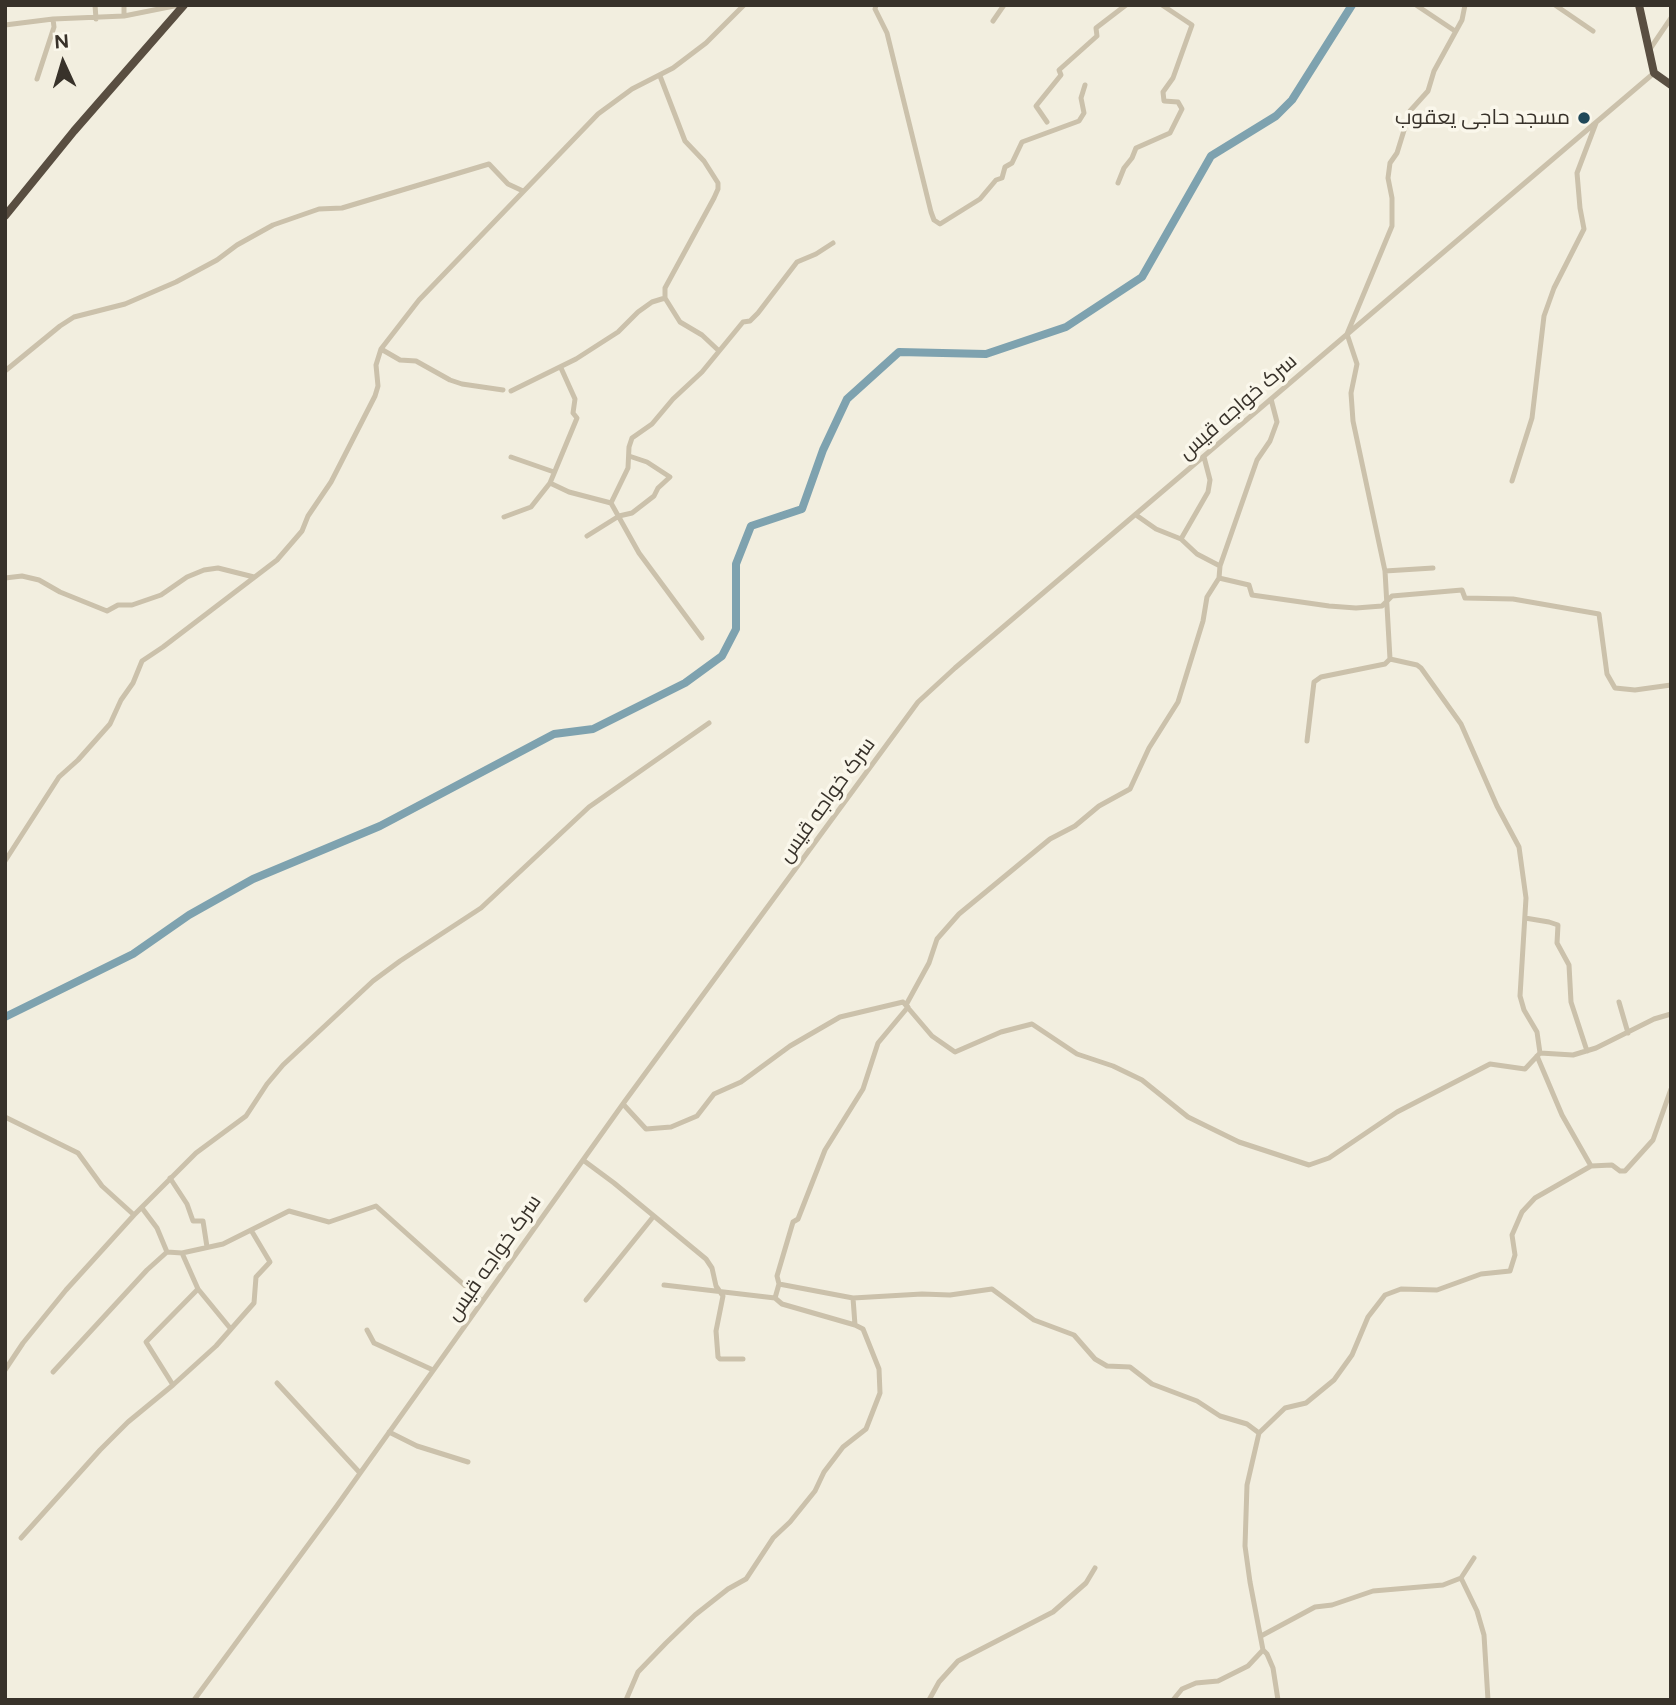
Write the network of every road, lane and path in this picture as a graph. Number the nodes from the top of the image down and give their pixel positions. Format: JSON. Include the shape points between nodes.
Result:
{"nodes":[{"id":1,"x":95,"y":5,"type":"edge"},
{"id":2,"x":124,"y":5,"type":"edge"},
{"id":3,"x":182,"y":5,"type":"edge"},
{"id":4,"x":744,"y":5,"type":"edge"},
{"id":5,"x":876,"y":5,"type":"edge"},
{"id":6,"x":1004,"y":5,"type":"edge"},
{"id":7,"x":1126,"y":5,"type":"edge"},
{"id":8,"x":1162,"y":5,"type":"edge"},
{"id":9,"x":1416,"y":5,"type":"edge"},
{"id":10,"x":1465,"y":5,"type":"edge"},
{"id":11,"x":1555,"y":5,"type":"edge"},
{"id":12,"x":1639,"y":5,"type":"edge"},
{"id":13,"x":124,"y":16,"type":"junction"},
{"id":14,"x":1671,"y":18,"type":"edge"},
{"id":15,"x":53,"y":19,"type":"junction"},
{"id":16,"x":96,"y":19,"type":"junction"},
{"id":17,"x":993,"y":21,"type":"dead end"},
{"id":18,"x":5,"y":25,"type":"edge"},
{"id":19,"x":1455,"y":31,"type":"junction"},
{"id":20,"x":1593,"y":31,"type":"dead end"},
{"id":21,"x":1650,"y":50,"type":"junction"},
{"id":22,"x":1654,"y":73,"type":"junction"},
{"id":23,"x":660,"y":76,"type":"junction"},
{"id":24,"x":37,"y":79,"type":"dead end"},
{"id":25,"x":1085,"y":85,"type":"dead end"},
{"id":26,"x":1671,"y":85,"type":"edge"},
{"id":27,"x":1047,"y":122,"type":"dead end"},
{"id":28,"x":1596,"y":122,"type":"junction"},
{"id":29,"x":1118,"y":183,"type":"dead end"},
{"id":30,"x":523,"y":191,"type":"junction"},
{"id":31,"x":5,"y":216,"type":"edge"},
{"id":32,"x":833,"y":243,"type":"dead end"},
{"id":33,"x":664,"y":298,"type":"junction"},
{"id":34,"x":1347,"y":334,"type":"junction"},
{"id":35,"x":381,"y":349,"type":"junction"},
{"id":36,"x":718,"y":350,"type":"junction"},
{"id":37,"x":561,"y":368,"type":"junction"},
{"id":38,"x":5,"y":371,"type":"edge"},
{"id":39,"x":503,"y":390,"type":"dead end"},
{"id":40,"x":511,"y":391,"type":"dead end"},
{"id":41,"x":1271,"y":399,"type":"junction"},
{"id":42,"x":629,"y":456,"type":"junction"},
{"id":43,"x":511,"y":457,"type":"dead end"},
{"id":44,"x":1204,"y":457,"type":"junction"},
{"id":45,"x":554,"y":472,"type":"junction"},
{"id":46,"x":1512,"y":481,"type":"dead end"},
{"id":47,"x":550,"y":483,"type":"junction"},
{"id":48,"x":611,"y":503,"type":"junction"},
{"id":49,"x":1136,"y":515,"type":"junction"},
{"id":50,"x":619,"y":516,"type":"junction"},
{"id":51,"x":504,"y":517,"type":"dead end"},
{"id":52,"x":587,"y":536,"type":"dead end"},
{"id":53,"x":1181,"y":539,"type":"junction"},
{"id":54,"x":1220,"y":566,"type":"junction"},
{"id":55,"x":1433,"y":568,"type":"dead end"},
{"id":56,"x":1385,"y":571,"type":"junction"},
{"id":57,"x":254,"y":577,"type":"junction"},
{"id":58,"x":5,"y":578,"type":"edge"},
{"id":59,"x":1219,"y":578,"type":"junction"},
{"id":60,"x":1387,"y":600,"type":"junction"},
{"id":61,"x":702,"y":638,"type":"dead end"},
{"id":62,"x":1390,"y":659,"type":"junction"},
{"id":63,"x":1671,"y":685,"type":"edge"},
{"id":64,"x":709,"y":723,"type":"dead end"},
{"id":65,"x":1307,"y":741,"type":"dead end"},
{"id":66,"x":5,"y":861,"type":"edge"},
{"id":67,"x":1525,"y":918,"type":"junction"},
{"id":68,"x":1619,"y":1002,"type":"dead end"},
{"id":69,"x":907,"y":1006,"type":"junction"},
{"id":70,"x":1671,"y":1014,"type":"edge"},
{"id":71,"x":1628,"y":1033,"type":"junction"},
{"id":72,"x":1587,"y":1051,"type":"junction"},
{"id":73,"x":1539,"y":1055,"type":"junction"},
{"id":74,"x":1671,"y":1089,"type":"edge"},
{"id":75,"x":623,"y":1104,"type":"junction"},
{"id":76,"x":5,"y":1117,"type":"edge"},
{"id":77,"x":583,"y":1160,"type":"junction"},
{"id":78,"x":1591,"y":1166,"type":"junction"},
{"id":79,"x":170,"y":1178,"type":"junction"},
{"id":80,"x":142,"y":1208,"type":"junction"},
{"id":81,"x":134,"y":1215,"type":"junction"},
{"id":82,"x":653,"y":1217,"type":"junction"},
{"id":83,"x":251,"y":1230,"type":"junction"},
{"id":84,"x":207,"y":1247,"type":"junction"},
{"id":85,"x":167,"y":1252,"type":"junction"},
{"id":86,"x":182,"y":1253,"type":"junction"},
{"id":87,"x":779,"y":1284,"type":"junction"},
{"id":88,"x":664,"y":1285,"type":"dead end"},
{"id":89,"x":198,"y":1289,"type":"junction"},
{"id":90,"x":720,"y":1290,"type":"junction"},
{"id":91,"x":775,"y":1298,"type":"junction"},
{"id":92,"x":853,"y":1298,"type":"junction"},
{"id":93,"x":586,"y":1300,"type":"dead end"},
{"id":94,"x":482,"y":1301,"type":"junction"},
{"id":95,"x":855,"y":1325,"type":"junction"},
{"id":96,"x":230,"y":1328,"type":"junction"},
{"id":97,"x":366,"y":1330,"type":"dead end"},
{"id":98,"x":743,"y":1359,"type":"dead end"},
{"id":99,"x":5,"y":1370,"type":"edge"},
{"id":100,"x":433,"y":1370,"type":"junction"},
{"id":101,"x":53,"y":1372,"type":"dead end"},
{"id":102,"x":276,"y":1383,"type":"dead end"},
{"id":103,"x":173,"y":1385,"type":"junction"},
{"id":104,"x":389,"y":1432,"type":"junction"},
{"id":105,"x":1259,"y":1433,"type":"junction"},
{"id":106,"x":468,"y":1461,"type":"dead end"},
{"id":107,"x":360,"y":1473,"type":"junction"},
{"id":108,"x":21,"y":1538,"type":"dead end"},
{"id":109,"x":1474,"y":1558,"type":"dead end"},
{"id":110,"x":1094,"y":1568,"type":"dead end"},
{"id":111,"x":1461,"y":1578,"type":"junction"},
{"id":112,"x":1261,"y":1636,"type":"junction"},
{"id":113,"x":1263,"y":1650,"type":"junction"},
{"id":114,"x":194,"y":1700,"type":"edge"},
{"id":115,"x":626,"y":1700,"type":"edge"},
{"id":116,"x":929,"y":1700,"type":"edge"},
{"id":117,"x":1173,"y":1700,"type":"edge"},
{"id":118,"x":1278,"y":1700,"type":"edge"},
{"id":119,"x":1488,"y":1700,"type":"edge"}],
"edges":[{"from":1,"to":16,"type":"street"},
{"from":2,"to":13,"type":"street"},
{"from":3,"to":13,"type":"street"},
{"from":3,"to":31,"type":"highway"},
{"from":4,"to":23,"type":"street","via":[[706,43]]},
{"from":5,"to":25,"type":"street","via":[[931,212],[940,224],[980,199],[1002,178],[1022,142],[1079,121],[1084,113],[1081,98]]},
{"from":6,"to":17,"type":"street"},
{"from":7,"to":27,"type":"street","via":[[1096,28],[1097,36],[1059,70],[1061,75],[1036,106]]},
{"from":8,"to":29,"type":"street","via":[[1192,25],[1163,92],[1164,101],[1178,102],[1182,109],[1170,133],[1136,148]]},
{"from":9,"to":19,"type":"street"},
{"from":10,"to":19,"type":"street"},
{"from":11,"to":20,"type":"street"},
{"from":12,"to":21,"type":"highway"},
{"from":13,"to":16,"type":"street"},
{"from":14,"to":21,"type":"street"},
{"from":15,"to":16,"type":"street"},
{"from":15,"to":18,"type":"street"},
{"from":15,"to":24,"type":"street"},
{"from":19,"to":34,"type":"street","via":[[1428,91],[1410,111],[1390,163],[1392,226]]},
{"from":21,"to":22,"type":"highway"},
{"from":22,"to":26,"type":"highway"},
{"from":22,"to":28,"type":"street","name":"سرک خواجه قیس"},
{"from":23,"to":30,"type":"street","via":[[632,89],[598,114]]},
{"from":23,"to":33,"type":"street","via":[[685,141],[713,174],[718,190],[665,288]]},
{"from":28,"to":34,"type":"street","name":"سرک خواجه قیس"},
{"from":28,"to":46,"type":"street","via":[[1577,173],[1584,229],[1544,316],[1532,418]]},
{"from":30,"to":35,"type":"street","via":[[419,300]]},
{"from":30,"to":38,"type":"street","via":[[508,184],[489,164],[342,208],[319,209],[273,225],[176,282],[125,304],[74,317]]},
{"from":32,"to":36,"type":"street","via":[[796,262],[758,313],[743,322]]},
{"from":33,"to":36,"type":"street","via":[[681,322]]},
{"from":33,"to":37,"type":"street"},
{"from":34,"to":41,"type":"street","name":"سرک خواجه قیس"},
{"from":34,"to":56,"type":"street","via":[[1357,364],[1351,393],[1353,421]]},
{"from":35,"to":39,"type":"street","via":[[450,380]]},
{"from":35,"to":57,"type":"street","via":[[375,396],[331,482],[302,531]]},
{"from":36,"to":42,"type":"street","via":[[652,424],[632,438]]},
{"from":37,"to":40,"type":"street"},
{"from":37,"to":45,"type":"street","via":[[575,399],[577,418]]},
{"from":41,"to":44,"type":"street","name":"سرک خواجه قیس"},
{"from":41,"to":54,"type":"street","via":[[1277,422],[1257,460]]},
{"from":42,"to":48,"type":"street"},
{"from":42,"to":50,"type":"street","via":[[670,477],[632,513]]},
{"from":43,"to":45,"type":"street"},
{"from":44,"to":49,"type":"street","name":"سرک خواجه قیس"},
{"from":44,"to":53,"type":"street","via":[[1208,492]]},
{"from":45,"to":47,"type":"street"},
{"from":47,"to":48,"type":"street"},
{"from":47,"to":51,"type":"street","via":[[531,508]]},
{"from":48,"to":50,"type":"street"},
{"from":49,"to":53,"type":"street"},
{"from":49,"to":75,"type":"street","name":"سرک خواجه قیس","via":[[918,702]]},
{"from":50,"to":52,"type":"street"},
{"from":50,"to":61,"type":"street","via":[[639,553]]},
{"from":53,"to":54,"type":"street"},
{"from":54,"to":59,"type":"street"},
{"from":55,"to":56,"type":"street"},
{"from":56,"to":60,"type":"street"},
{"from":57,"to":58,"type":"street","via":[[218,568],[204,570],[161,595],[107,611],[39,580]]},
{"from":57,"to":66,"type":"street","via":[[142,661],[110,724],[59,777]]},
{"from":59,"to":60,"type":"street","via":[[1249,585],[1252,595],[1306,604],[1356,608],[1382,606]]},
{"from":59,"to":69,"type":"street","via":[[1208,597],[1178,702],[1130,789],[1050,838],[959,914],[937,939]]},
{"from":60,"to":62,"type":"street"},
{"from":60,"to":63,"type":"street","via":[[1462,590],[1465,598],[1513,599],[1599,614],[1607,674],[1615,688]]},
{"from":62,"to":65,"type":"street","via":[[1314,682]]},
{"from":62,"to":67,"type":"street","via":[[1421,668],[1461,724],[1519,847]]},
{"from":64,"to":79,"type":"street","via":[[589,807],[481,908],[373,981],[283,1065],[246,1116]]},
{"from":67,"to":72,"type":"street","via":[[1558,925],[1557,943],[1569,965],[1571,1002]]},
{"from":67,"to":73,"type":"street","via":[[1520,996],[1537,1032]]},
{"from":68,"to":71,"type":"street"},
{"from":69,"to":73,"type":"street","via":[[932,1036],[955,1052],[1032,1024],[1077,1054],[1142,1080],[1188,1116],[1239,1142],[1309,1165],[1329,1158],[1397,1112],[1490,1064],[1525,1069]]},
{"from":69,"to":75,"type":"street","via":[[903,1002],[841,1017],[790,1045],[741,1082],[714,1094],[696,1116],[671,1127],[646,1129]]},
{"from":69,"to":87,"type":"street","via":[[878,1043],[863,1089],[825,1150],[793,1222],[777,1276]]},
{"from":70,"to":71,"type":"street"},
{"from":71,"to":72,"type":"street"},
{"from":72,"to":73,"type":"street"},
{"from":73,"to":78,"type":"street","via":[[1562,1115]]},
{"from":74,"to":78,"type":"street","via":[[1653,1140],[1625,1171],[1612,1165]]},
{"from":75,"to":77,"type":"street","name":"سرک خواجه قیس"},
{"from":76,"to":81,"type":"street","via":[[78,1153],[102,1185]]},
{"from":77,"to":82,"type":"street"},
{"from":77,"to":94,"type":"street","name":"سرک خواجه قیس"},
{"from":78,"to":105,"type":"street","via":[[1535,1198],[1522,1212],[1512,1235],[1515,1255],[1510,1271],[1472,1277],[1437,1290],[1401,1289],[1385,1295],[1334,1380],[1306,1403],[1285,1408]]},
{"from":79,"to":80,"type":"street"},
{"from":79,"to":84,"type":"street","via":[[193,1221],[203,1221]]},
{"from":80,"to":81,"type":"street"},
{"from":80,"to":85,"type":"street"},
{"from":81,"to":99,"type":"street","via":[[66,1290]]},
{"from":82,"to":90,"type":"street","via":[[706,1259]]},
{"from":82,"to":93,"type":"street"},
{"from":83,"to":84,"type":"street"},
{"from":83,"to":94,"type":"street","via":[[289,1211],[329,1223],[376,1206]]},
{"from":83,"to":96,"type":"street","via":[[270,1262],[256,1276],[254,1303]]},
{"from":84,"to":86,"type":"street"},
{"from":85,"to":86,"type":"street"},
{"from":85,"to":101,"type":"street"},
{"from":86,"to":89,"type":"street"},
{"from":87,"to":91,"type":"street"},
{"from":87,"to":92,"type":"street"},
{"from":88,"to":90,"type":"street"},
{"from":89,"to":96,"type":"street"},
{"from":89,"to":103,"type":"street","via":[[146,1342]]},
{"from":90,"to":91,"type":"street"},
{"from":90,"to":98,"type":"street","via":[[718,1357]]},
{"from":91,"to":95,"type":"street"},
{"from":92,"to":95,"type":"street"},
{"from":92,"to":105,"type":"street","via":[[992,1289],[1034,1320],[1073,1335],[1107,1366],[1130,1367],[1152,1384]]},
{"from":94,"to":100,"type":"street","name":"سرک خواجه قیس"},
{"from":95,"to":115,"type":"street","via":[[863,1329],[879,1369],[880,1393],[866,1429],[843,1447],[816,1490],[773,1538],[746,1579],[695,1615],[666,1643],[638,1672]]},
{"from":96,"to":103,"type":"street"},
{"from":97,"to":100,"type":"street","via":[[374,1343]]},
{"from":100,"to":104,"type":"street","name":"سرک خواجه قیس"},
{"from":102,"to":107,"type":"street"},
{"from":103,"to":108,"type":"street","via":[[128,1422]]},
{"from":104,"to":106,"type":"street"},
{"from":104,"to":107,"type":"street","name":"سرک خواجه قیس"},
{"from":105,"to":112,"type":"street","via":[[1247,1485],[1245,1546]]},
{"from":107,"to":114,"type":"street","name":"سرک خواجه قیس"},
{"from":109,"to":111,"type":"street"},
{"from":110,"to":116,"type":"street","via":[[1086,1583],[1053,1612],[958,1661]]},
{"from":111,"to":112,"type":"street","via":[[1444,1585],[1373,1591],[1315,1607]]},
{"from":111,"to":119,"type":"street","via":[[1485,1635]]},
{"from":112,"to":113,"type":"street"},
{"from":113,"to":117,"type":"street","via":[[1248,1665],[1218,1681],[1182,1689]]},
{"from":113,"to":118,"type":"street","via":[[1273,1668]]}]}
